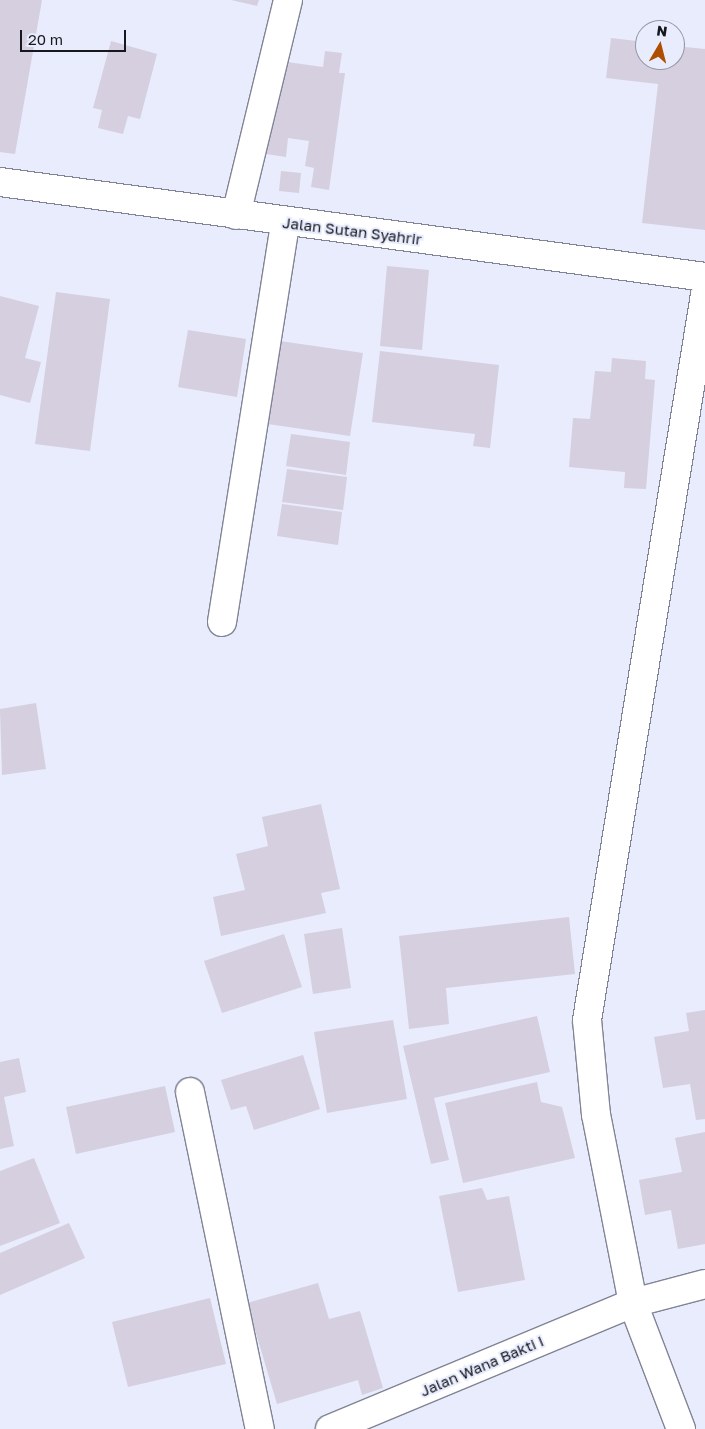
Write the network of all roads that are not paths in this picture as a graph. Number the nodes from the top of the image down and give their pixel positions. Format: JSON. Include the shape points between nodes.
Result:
{"nodes":[{"id":1,"x":288,"y":0,"type":"edge"},
{"id":2,"x":0,"y":182,"type":"edge"},
{"id":3,"x":236,"y":215,"type":"junction"},
{"id":4,"x":285,"y":223,"type":"junction"},
{"id":5,"x":705,"y":277,"type":"edge"},
{"id":6,"x":705,"y":295,"type":"edge"},
{"id":7,"x":222,"y":622,"type":"dead end"},
{"id":8,"x":190,"y":1092,"type":"dead end"},
{"id":9,"x":705,"y":1284,"type":"edge"},
{"id":10,"x":633,"y":1303,"type":"junction"},
{"id":11,"x":260,"y":1429,"type":"edge"},
{"id":12,"x":330,"y":1429,"type":"edge"},
{"id":13,"x":681,"y":1429,"type":"edge"}],
"edges":[{"from":1,"to":3,"type":"street"},
{"from":2,"to":3,"type":"street","name":"Jalan Sutan Syahrir"},
{"from":3,"to":4,"type":"street","name":"Jalan Sutan Syahrir"},
{"from":4,"to":5,"type":"street","name":"Jalan Sutan Syahrir"},
{"from":4,"to":7,"type":"street"},
{"from":6,"to":10,"type":"street","via":[[587,1020],[596,1115]]},
{"from":8,"to":11,"type":"street"},
{"from":9,"to":10,"type":"street","name":"Jalan Wana Bakti I"},
{"from":10,"to":12,"type":"street","name":"Jalan Wana Bakti I"},
{"from":10,"to":13,"type":"street"}]}
